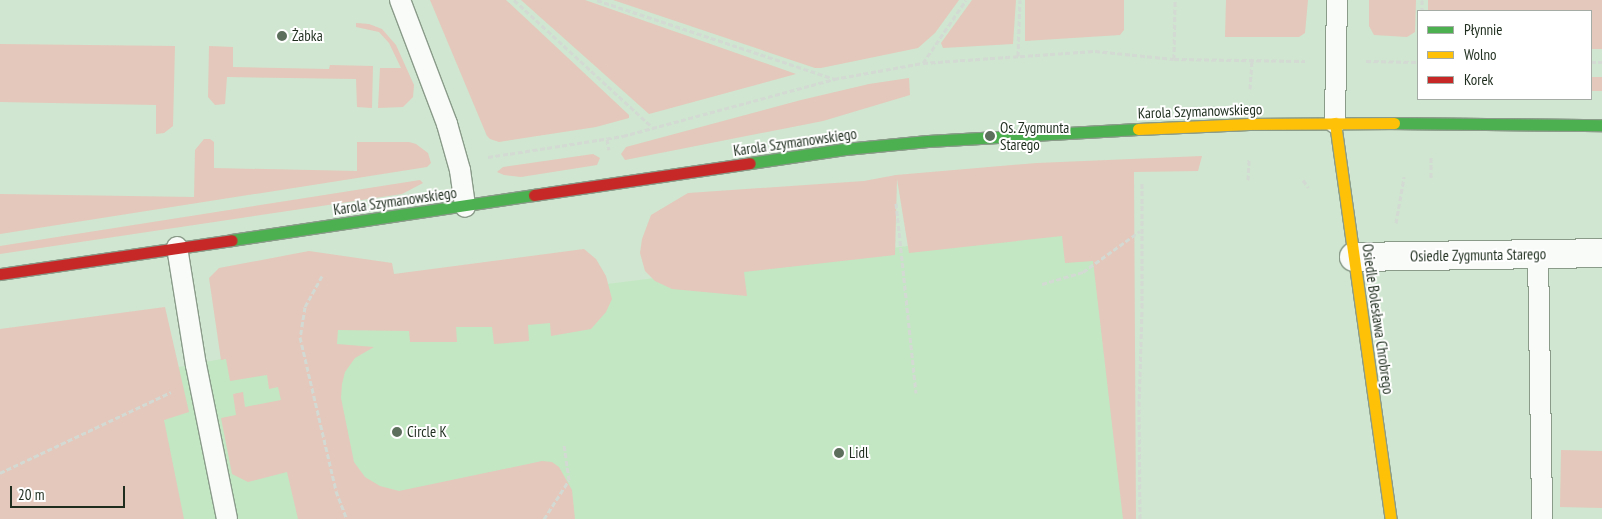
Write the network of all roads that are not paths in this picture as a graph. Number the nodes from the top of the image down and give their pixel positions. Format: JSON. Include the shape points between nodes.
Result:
{"nodes":[{"id":1,"x":400,"y":0,"type":"edge"},
{"id":2,"x":1337,"y":0,"type":"edge"},
{"id":3,"x":1335,"y":122,"type":"junction"},
{"id":4,"x":1602,"y":125,"type":"edge"},
{"id":5,"x":465,"y":207,"type":"junction"},
{"id":6,"x":177,"y":247,"type":"junction"},
{"id":7,"x":1602,"y":253,"type":"edge"},
{"id":8,"x":1538,"y":254,"type":"junction"},
{"id":9,"x":1354,"y":257,"type":"junction"},
{"id":10,"x":0,"y":274,"type":"edge"},
{"id":11,"x":227,"y":519,"type":"edge"},
{"id":12,"x":1391,"y":519,"type":"edge"},
{"id":13,"x":1542,"y":519,"type":"edge"}],
"edges":[{"from":1,"to":5,"type":"lane","via":[[447,124],[460,170]]},
{"from":2,"to":3,"type":"lane"},
{"from":3,"to":4,"type":"street","name":"Karola Szymanowskiego"},
{"from":3,"to":5,"type":"street","name":"Karola Szymanowskiego","via":[[1110,129],[882,145]]},
{"from":3,"to":9,"type":"street","name":"Osiedle Bolesława Chrobrego"},
{"from":5,"to":6,"type":"street","name":"Karola Szymanowskiego"},
{"from":6,"to":10,"type":"street","name":"Karola Szymanowskiego"},
{"from":6,"to":11,"type":"lane"},
{"from":7,"to":8,"type":"street","name":"Osiedle Zygmunta Starego"},
{"from":8,"to":9,"type":"street","name":"Osiedle Zygmunta Starego"},
{"from":8,"to":13,"type":"lane"},
{"from":9,"to":12,"type":"street","name":"Osiedle Bolesława Chrobrego"}]}
